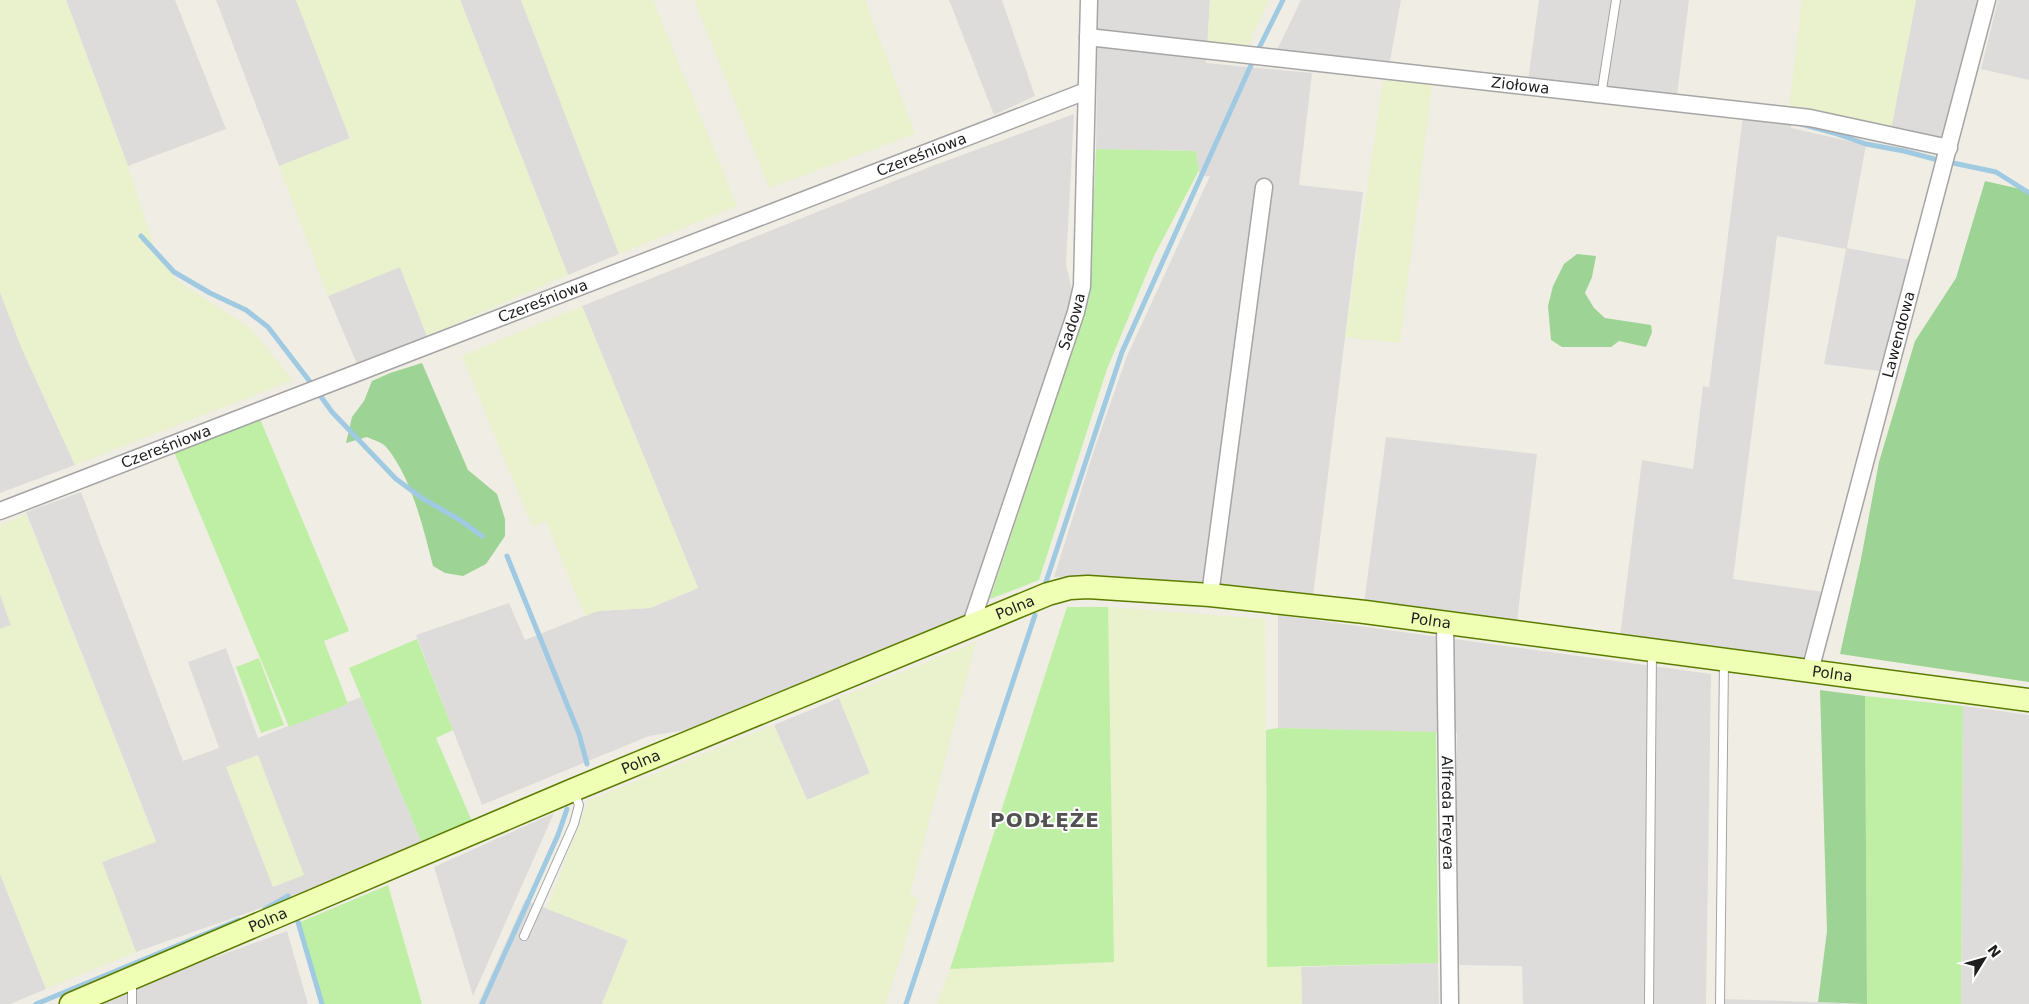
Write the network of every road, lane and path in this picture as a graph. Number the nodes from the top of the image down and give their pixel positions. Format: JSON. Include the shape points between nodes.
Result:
{"nodes":[{"id":1,"x":1089,"y":0,"type":"edge"},
{"id":2,"x":1616,"y":0,"type":"edge"},
{"id":3,"x":1988,"y":0,"type":"edge"},
{"id":4,"x":1088,"y":37,"type":"junction"},
{"id":5,"x":1086,"y":91,"type":"junction"},
{"id":6,"x":1601,"y":96,"type":"junction"},
{"id":7,"x":1949,"y":148,"type":"junction"},
{"id":8,"x":1264,"y":186,"type":"dead end"},
{"id":9,"x":0,"y":511,"type":"edge"},
{"id":10,"x":1210,"y":595,"type":"junction"},
{"id":11,"x":1445,"y":623,"type":"junction"},
{"id":12,"x":970,"y":627,"type":"junction"},
{"id":13,"x":1652,"y":650,"type":"junction"},
{"id":14,"x":1724,"y":660,"type":"junction"},
{"id":15,"x":1810,"y":671,"type":"junction"},
{"id":16,"x":2029,"y":700,"type":"edge"},
{"id":17,"x":573,"y":790,"type":"junction"},
{"id":18,"x":524,"y":936,"type":"dead end"},
{"id":19,"x":132,"y":978,"type":"junction"},
{"id":20,"x":71,"y":1004,"type":"edge"},
{"id":21,"x":132,"y":1004,"type":"edge"},
{"id":22,"x":1450,"y":1004,"type":"edge"},
{"id":23,"x":1649,"y":1004,"type":"edge"},
{"id":24,"x":1720,"y":1004,"type":"edge"}],
"edges":[{"from":1,"to":4,"type":"street","name":"Sadowa"},
{"from":2,"to":6,"type":"lane"},
{"from":3,"to":7,"type":"street","name":"Lawendowa"},
{"from":4,"to":5,"type":"street","name":"Sadowa"},
{"from":4,"to":6,"type":"street","name":"Ziołowa"},
{"from":5,"to":9,"type":"street","name":"Czereśniowa"},
{"from":5,"to":12,"type":"street","name":"Sadowa","via":[[1082,286]]},
{"from":6,"to":7,"type":"street","name":"Ziołowa","via":[[1810,118]]},
{"from":7,"to":15,"type":"street","name":"Lawendowa"},
{"from":8,"to":10,"type":"street"},
{"from":10,"to":11,"type":"street","name":"Polna"},
{"from":10,"to":12,"type":"street","name":"Polna","via":[[1070,588]]},
{"from":11,"to":13,"type":"street","name":"Polna"},
{"from":11,"to":22,"type":"street","name":"Alfreda Freyera"},
{"from":12,"to":17,"type":"street","name":"Polna"},
{"from":13,"to":14,"type":"street","name":"Polna"},
{"from":13,"to":23,"type":"lane"},
{"from":14,"to":15,"type":"street","name":"Polna"},
{"from":14,"to":24,"type":"lane"},
{"from":15,"to":16,"type":"street","name":"Polna"},
{"from":17,"to":18,"type":"lane","via":[[579,805],[574,824]]},
{"from":17,"to":19,"type":"street","name":"Polna"},
{"from":19,"to":20,"type":"street","name":"Polna"},
{"from":19,"to":21,"type":"lane"}]}
